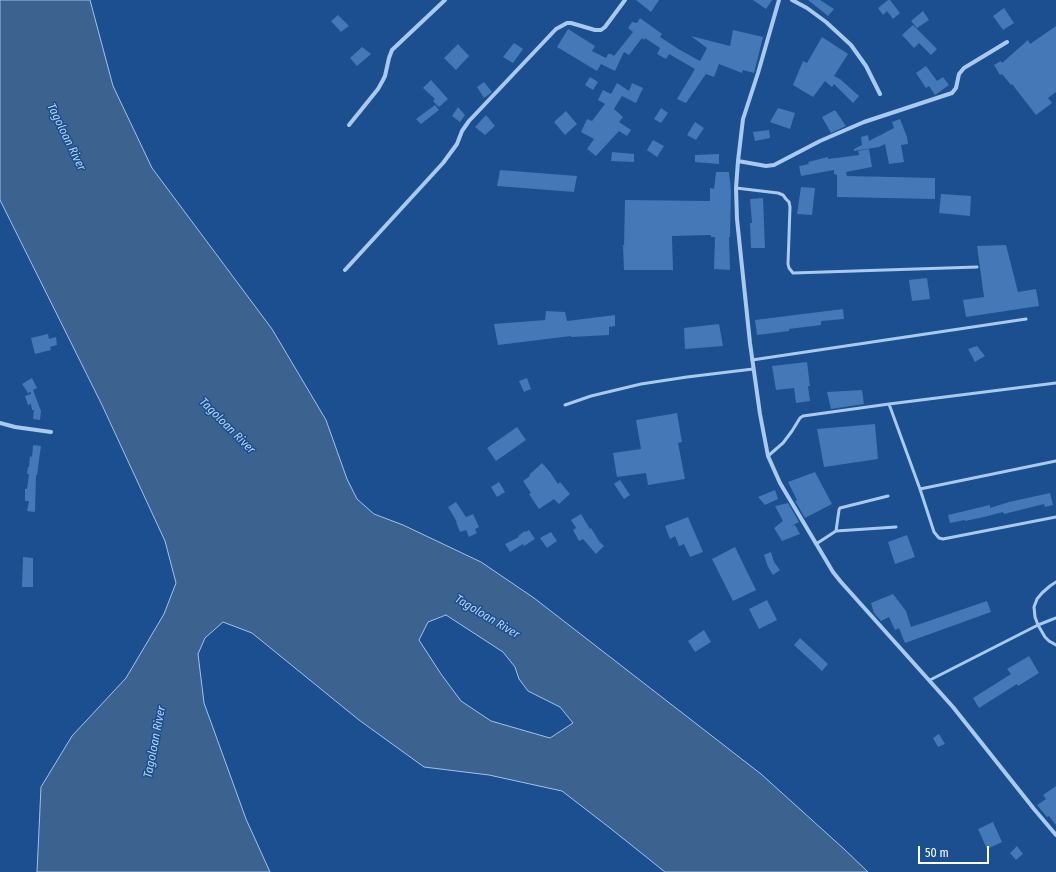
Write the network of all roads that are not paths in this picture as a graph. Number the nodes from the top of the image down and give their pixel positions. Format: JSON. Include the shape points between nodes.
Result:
{"nodes":[{"id":1,"x":444,"y":0,"type":"edge"},
{"id":2,"x":625,"y":0,"type":"edge"},
{"id":3,"x":779,"y":0,"type":"edge"},
{"id":4,"x":792,"y":0,"type":"edge"},
{"id":5,"x":1006,"y":42,"type":"dead end"},
{"id":6,"x":880,"y":94,"type":"dead end"},
{"id":7,"x":349,"y":125,"type":"dead end"},
{"id":8,"x":738,"y":161,"type":"junction"},
{"id":9,"x":736,"y":188,"type":"junction"},
{"id":10,"x":977,"y":267,"type":"dead end"},
{"id":11,"x":345,"y":270,"type":"dead end"},
{"id":12,"x":1026,"y":319,"type":"dead end"},
{"id":13,"x":752,"y":360,"type":"junction"},
{"id":14,"x":753,"y":369,"type":"junction"},
{"id":15,"x":1056,"y":383,"type":"edge"},
{"id":16,"x":889,"y":404,"type":"junction"},
{"id":17,"x":565,"y":405,"type":"dead end"},
{"id":18,"x":0,"y":423,"type":"edge"},
{"id":19,"x":51,"y":432,"type":"dead end"},
{"id":20,"x":768,"y":456,"type":"junction"},
{"id":21,"x":1056,"y":461,"type":"edge"},
{"id":22,"x":920,"y":489,"type":"junction"},
{"id":23,"x":888,"y":496,"type":"dead end"},
{"id":24,"x":1056,"y":518,"type":"edge"},
{"id":25,"x":896,"y":527,"type":"dead end"},
{"id":26,"x":836,"y":531,"type":"junction"},
{"id":27,"x":816,"y":544,"type":"junction"},
{"id":28,"x":1056,"y":582,"type":"edge"},
{"id":29,"x":1056,"y":618,"type":"edge"},
{"id":30,"x":1038,"y":625,"type":"junction"},
{"id":31,"x":1056,"y":645,"type":"edge"},
{"id":32,"x":930,"y":680,"type":"junction"},
{"id":33,"x":1056,"y":835,"type":"edge"}],
"edges":[{"from":1,"to":7,"type":"street","via":[[392,50],[385,76],[378,89]]},
{"from":2,"to":11,"type":"street","via":[[601,30],[571,23],[556,29],[469,121],[443,163]]},
{"from":3,"to":8,"type":"street","via":[[743,119]]},
{"from":4,"to":6,"type":"street","via":[[808,8],[851,45],[866,66]]},
{"from":5,"to":8,"type":"street","via":[[961,70],[952,93],[864,122],[774,165]]},
{"from":8,"to":9,"type":"street"},
{"from":9,"to":10,"type":"lane","via":[[778,193],[789,202],[788,264],[794,273]]},
{"from":9,"to":13,"type":"street"},
{"from":12,"to":13,"type":"lane"},
{"from":13,"to":14,"type":"street"},
{"from":14,"to":17,"type":"lane","via":[[641,384]]},
{"from":14,"to":20,"type":"street"},
{"from":15,"to":16,"type":"lane"},
{"from":16,"to":20,"type":"lane","via":[[803,416],[783,443]]},
{"from":16,"to":22,"type":"lane"},
{"from":18,"to":19,"type":"street"},
{"from":20,"to":27,"type":"street","via":[[780,483]]},
{"from":21,"to":22,"type":"lane"},
{"from":22,"to":24,"type":"lane","via":[[934,532],[943,539]]},
{"from":23,"to":26,"type":"lane","via":[[840,508]]},
{"from":25,"to":26,"type":"lane"},
{"from":26,"to":27,"type":"lane"},
{"from":27,"to":32,"type":"street","via":[[841,582]]},
{"from":28,"to":30,"type":"lane","via":[[1037,599],[1034,607]]},
{"from":29,"to":30,"type":"lane"},
{"from":30,"to":31,"type":"lane","via":[[1045,637]]},
{"from":30,"to":32,"type":"lane"},
{"from":32,"to":33,"type":"street"}]}
